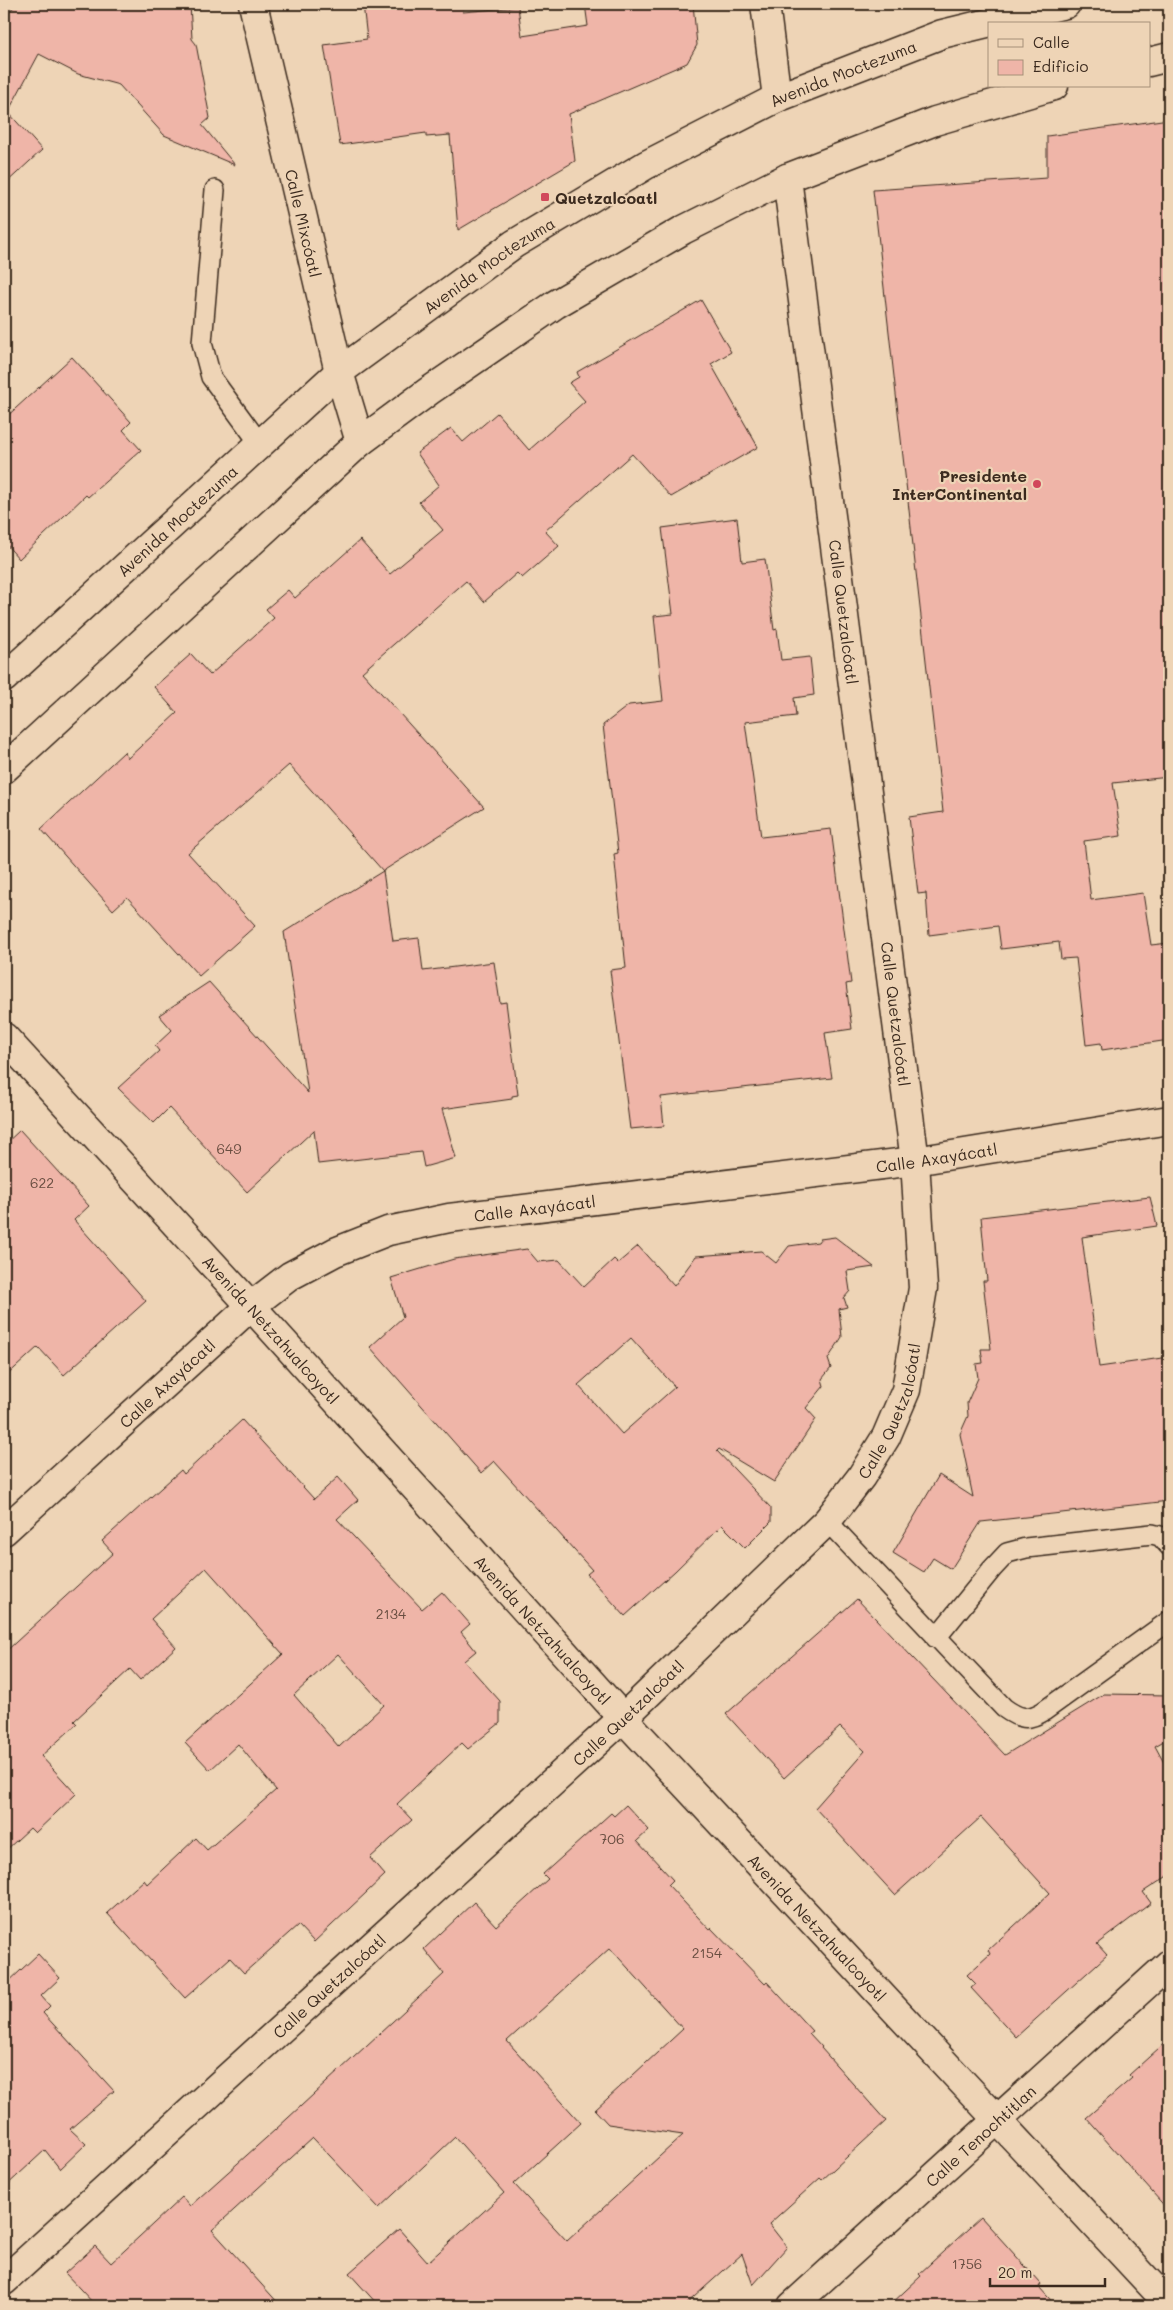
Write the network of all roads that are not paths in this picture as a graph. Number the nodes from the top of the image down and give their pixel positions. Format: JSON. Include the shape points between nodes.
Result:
{"nodes":[{"id":1,"x":253,"y":4,"type":"edge"},
{"id":2,"x":765,"y":4,"type":"edge"},
{"id":3,"x":1066,"y":4,"type":"edge"},
{"id":4,"x":992,"y":22,"type":"edge"},
{"id":5,"x":988,"y":23,"type":"edge"},
{"id":6,"x":1169,"y":57,"type":"edge"},
{"id":7,"x":1150,"y":62,"type":"edge"},
{"id":8,"x":1047,"y":88,"type":"edge"},
{"id":9,"x":777,"y":98,"type":"junction"},
{"id":10,"x":787,"y":178,"type":"junction"},
{"id":11,"x":215,"y":190,"type":"dead end"},
{"id":12,"x":339,"y":372,"type":"junction"},
{"id":13,"x":360,"y":442,"type":"junction"},
{"id":14,"x":260,"y":444,"type":"junction"},
{"id":15,"x":4,"y":678,"type":"edge"},
{"id":16,"x":4,"y":769,"type":"edge"},
{"id":17,"x":4,"y":1037,"type":"edge"},
{"id":18,"x":1169,"y":1120,"type":"edge"},
{"id":19,"x":915,"y":1161,"type":"junction"},
{"id":20,"x":251,"y":1306,"type":"junction"},
{"id":21,"x":827,"y":1521,"type":"junction"},
{"id":22,"x":4,"y":1531,"type":"edge"},
{"id":23,"x":1169,"y":1546,"type":"edge"},
{"id":24,"x":1169,"y":1622,"type":"edge"},
{"id":25,"x":936,"y":1638,"type":"junction"},
{"id":26,"x":623,"y":1718,"type":"junction"},
{"id":27,"x":1169,"y":1964,"type":"edge"},
{"id":28,"x":998,"y":2120,"type":"junction"},
{"id":29,"x":4,"y":2281,"type":"edge"},
{"id":30,"x":1169,"y":2304,"type":"edge"},
{"id":31,"x":792,"y":2306,"type":"edge"}],
"edges":[{"from":1,"to":12,"type":"street","name":"Calle Mixcóatl"},
{"from":2,"to":9,"type":"street"},
{"from":3,"to":4,"type":"street","name":"Avenida Moctezuma"},
{"from":5,"to":9,"type":"street","name":"Avenida Moctezuma","via":[[942,34]]},
{"from":6,"to":7,"type":"street"},
{"from":8,"to":10,"type":"street","via":[[935,121]]},
{"from":9,"to":12,"type":"street","name":"Avenida Moctezuma","via":[[646,165],[514,244]]},
{"from":10,"to":13,"type":"street","via":[[683,230],[556,304]]},
{"from":10,"to":19,"type":"street","name":"Calle Quetzalcóatl"},
{"from":11,"to":14,"type":"lane","via":[[202,343],[212,377]]},
{"from":12,"to":13,"type":"street","name":"Calle Mixcóatl"},
{"from":12,"to":14,"type":"street","name":"Avenida Moctezuma"},
{"from":13,"to":16,"type":"street"},
{"from":14,"to":15,"type":"street","name":"Avenida Moctezuma"},
{"from":17,"to":20,"type":"street","name":"Avenida Netzahualcoyotl"},
{"from":18,"to":19,"type":"street","name":"Calle Axayácatl"},
{"from":19,"to":20,"type":"street","name":"Calle Axayácatl","via":[[449,1218],[388,1231],[335,1252],[290,1276]]},
{"from":19,"to":21,"type":"street","name":"Calle Quetzalcóatl","via":[[923,1288],[906,1390],[886,1437],[862,1477]]},
{"from":20,"to":22,"type":"street","name":"Calle Axayácatl"},
{"from":20,"to":26,"type":"street","name":"Avenida Netzahualcoyotl"},
{"from":21,"to":25,"type":"lane"},
{"from":21,"to":26,"type":"street","name":"Calle Quetzalcóatl"},
{"from":23,"to":25,"type":"lane","via":[[1160,1536],[1152,1534],[1007,1553]]},
{"from":24,"to":25,"type":"lane","via":[[1044,1711],[1024,1719],[1004,1708]]},
{"from":26,"to":28,"type":"street","name":"Avenida Netzahualcoyotl"},
{"from":26,"to":29,"type":"street","name":"Calle Quetzalcóatl"},
{"from":27,"to":28,"type":"street","name":"Calle Tenochtitlan"},
{"from":28,"to":30,"type":"street","name":"Avenida Netzahualcoyotl"},
{"from":28,"to":31,"type":"street","name":"Calle Tenochtitlan"}]}
